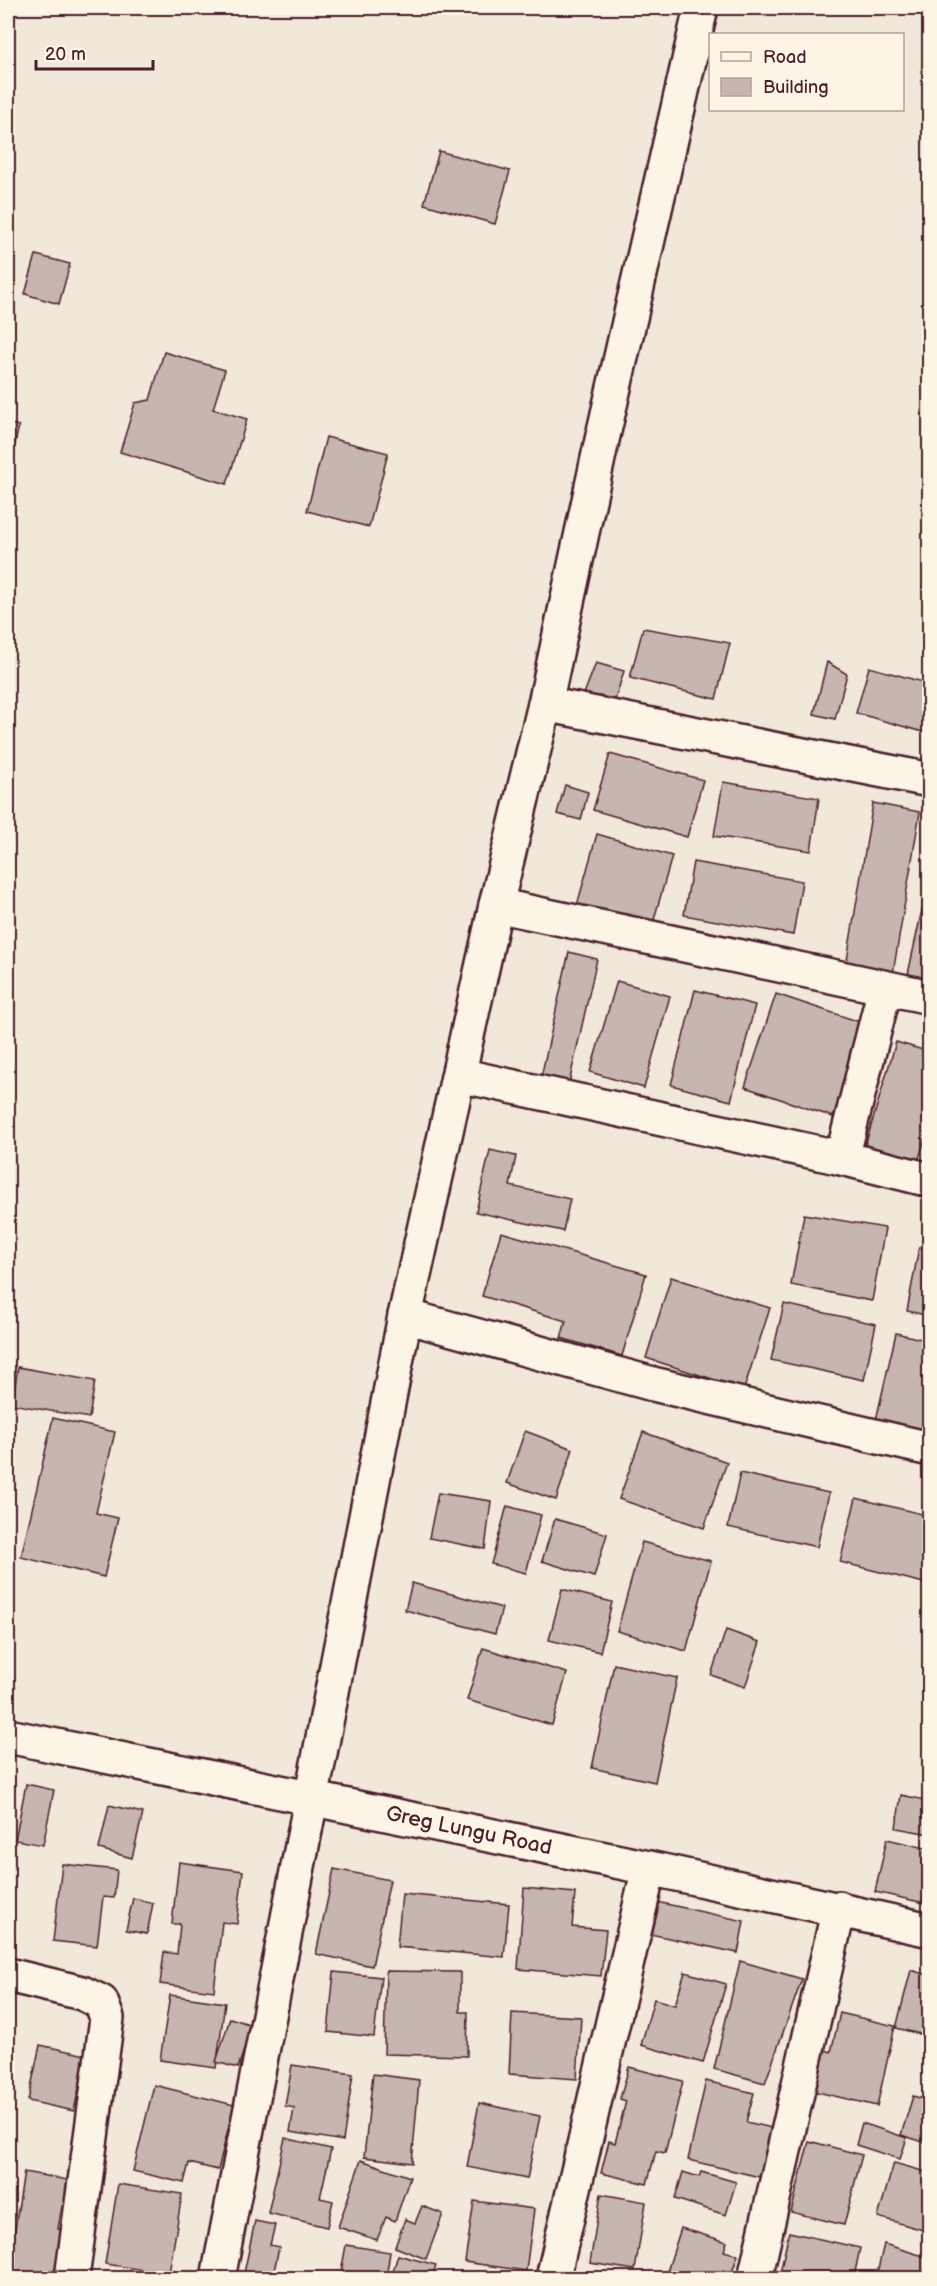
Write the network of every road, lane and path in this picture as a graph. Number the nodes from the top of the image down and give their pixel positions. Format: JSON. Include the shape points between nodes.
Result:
{"nodes":[{"id":1,"x":700,"y":8,"type":"edge"},
{"id":2,"x":545,"y":704,"type":"junction"},
{"id":3,"x":930,"y":780,"type":"edge"},
{"id":4,"x":496,"y":905,"type":"junction"},
{"id":5,"x":885,"y":988,"type":"junction"},
{"id":6,"x":930,"y":997,"type":"edge"},
{"id":7,"x":459,"y":1075,"type":"junction"},
{"id":8,"x":842,"y":1158,"type":"junction"},
{"id":9,"x":930,"y":1180,"type":"edge"},
{"id":10,"x":405,"y":1316,"type":"junction"},
{"id":11,"x":930,"y":1449,"type":"edge"},
{"id":12,"x":8,"y":1736,"type":"edge"},
{"id":13,"x":312,"y":1797,"type":"junction"},
{"id":14,"x":649,"y":1868,"type":"junction"},
{"id":15,"x":838,"y":1908,"type":"junction"},
{"id":16,"x":930,"y":1930,"type":"edge"},
{"id":17,"x":8,"y":1976,"type":"edge"},
{"id":18,"x":72,"y":2278,"type":"edge"},
{"id":19,"x":218,"y":2278,"type":"edge"},
{"id":20,"x":554,"y":2278,"type":"edge"},
{"id":21,"x":755,"y":2278,"type":"edge"}],
"edges":[{"from":1,"to":2,"type":"street"},
{"from":2,"to":3,"type":"street"},
{"from":2,"to":4,"type":"street"},
{"from":4,"to":5,"type":"street"},
{"from":4,"to":7,"type":"street"},
{"from":5,"to":6,"type":"street"},
{"from":5,"to":8,"type":"street"},
{"from":7,"to":8,"type":"street"},
{"from":7,"to":10,"type":"street"},
{"from":8,"to":9,"type":"street"},
{"from":10,"to":11,"type":"street","via":[[674,1389]]},
{"from":10,"to":13,"type":"street"},
{"from":12,"to":13,"type":"street","name":"Greg Lungu Road"},
{"from":13,"to":14,"type":"street","name":"Greg Lungu Road"},
{"from":13,"to":19,"type":"street"},
{"from":14,"to":15,"type":"street","name":"Greg Lungu Road"},
{"from":14,"to":20,"type":"street"},
{"from":15,"to":16,"type":"street","name":"Greg Lungu Road"},
{"from":15,"to":21,"type":"street"},
{"from":17,"to":18,"type":"street","via":[[82,1993],[101,2002],[107,2018]]}]}
